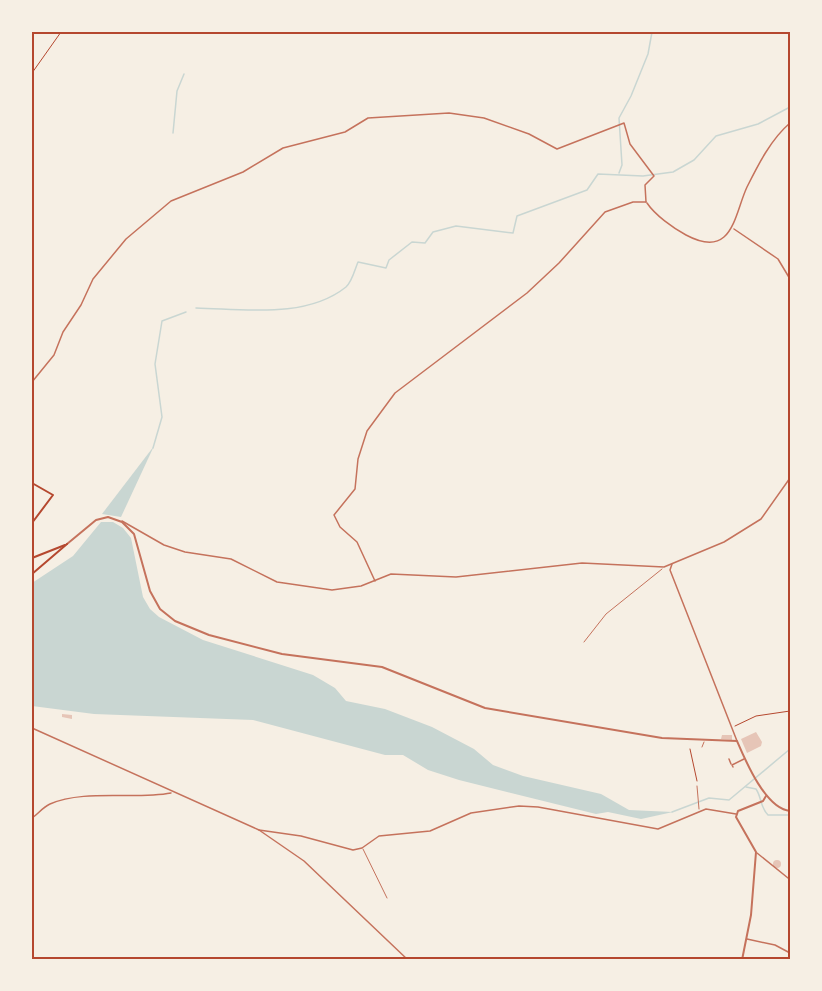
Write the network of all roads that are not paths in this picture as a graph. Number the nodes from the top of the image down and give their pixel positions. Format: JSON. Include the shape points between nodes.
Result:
{"nodes":[{"id":1,"x":790,"y":123,"type":"edge"},
{"id":2,"x":646,"y":202,"type":"junction"},
{"id":3,"x":733,"y":228,"type":"junction"},
{"id":4,"x":790,"y":279,"type":"edge"},
{"id":5,"x":32,"y":382,"type":"edge"},
{"id":6,"x":790,"y":478,"type":"edge"},
{"id":7,"x":32,"y":483,"type":"edge"},
{"id":8,"x":122,"y":522,"type":"junction"},
{"id":9,"x":32,"y":523,"type":"edge"},
{"id":10,"x":67,"y":544,"type":"junction"},
{"id":11,"x":32,"y":558,"type":"edge"},
{"id":12,"x":673,"y":564,"type":"junction"},
{"id":13,"x":664,"y":567,"type":"junction"},
{"id":14,"x":670,"y":570,"type":"junction"},
{"id":15,"x":32,"y":574,"type":"edge"},
{"id":16,"x":375,"y":580,"type":"junction"},
{"id":17,"x":584,"y":642,"type":"dead end"},
{"id":18,"x":32,"y":728,"type":"edge"},
{"id":19,"x":704,"y":740,"type":"junction"},
{"id":20,"x":737,"y":741,"type":"junction"},
{"id":21,"x":702,"y":747,"type":"dead end"},
{"id":22,"x":745,"y":758,"type":"junction"},
{"id":23,"x":729,"y":759,"type":"dead end"},
{"id":24,"x":697,"y":786,"type":"road end"},
{"id":25,"x":172,"y":793,"type":"junction"},
{"id":26,"x":767,"y":794,"type":"junction"},
{"id":27,"x":763,"y":801,"type":"junction"},
{"id":28,"x":774,"y":804,"type":"junction"},
{"id":29,"x":699,"y":810,"type":"junction"},
{"id":30,"x":790,"y":811,"type":"edge"},
{"id":31,"x":736,"y":814,"type":"junction"},
{"id":32,"x":32,"y":818,"type":"edge"},
{"id":33,"x":259,"y":830,"type":"junction"},
{"id":34,"x":362,"y":848,"type":"junction"},
{"id":35,"x":756,"y":852,"type":"junction"},
{"id":36,"x":788,"y":878,"type":"dead end"},
{"id":37,"x":387,"y":898,"type":"dead end"},
{"id":38,"x":746,"y":939,"type":"junction"},
{"id":39,"x":790,"y":953,"type":"edge"},
{"id":40,"x":408,"y":960,"type":"edge"},
{"id":41,"x":742,"y":960,"type":"edge"}],
"edges":[{"from":1,"to":3,"type":"street","via":[[774,138],[750,183]]},
{"from":2,"to":3,"type":"street","via":[[672,226],[694,239],[714,242]]},
{"from":2,"to":5,"type":"street","via":[[645,185],[653,175],[630,144],[624,123],[557,149],[484,118],[449,113],[369,118],[345,132],[287,146],[254,165],[171,201],[126,239],[93,279],[54,355]]},
{"from":2,"to":16,"type":"street","via":[[633,202],[605,212],[527,293],[405,385],[380,412],[362,444],[355,489],[334,515],[340,527],[357,542]]},
{"from":3,"to":4,"type":"street","via":[[778,259]]},
{"from":6,"to":12,"type":"street","via":[[761,519],[724,542]]},
{"from":7,"to":9,"type":"main road","via":[[53,495]]},
{"from":8,"to":10,"type":"street","via":[[108,517],[96,520]]},
{"from":8,"to":16,"type":"street","via":[[129,522],[164,545],[231,559],[281,584],[325,590],[361,586]]},
{"from":8,"to":19,"type":"street","via":[[134,534],[150,591],[160,609],[175,621],[209,635],[282,654],[377,666],[484,708],[662,738]]},
{"from":10,"to":11,"type":"main road"},
{"from":10,"to":15,"type":"main road"},
{"from":12,"to":13,"type":"street"},
{"from":12,"to":14,"type":"street"},
{"from":13,"to":14,"type":"street"},
{"from":13,"to":16,"type":"street","via":[[582,563],[446,578],[391,574]]},
{"from":13,"to":17,"type":"lane","via":[[606,614]]},
{"from":14,"to":20,"type":"street"},
{"from":18,"to":25,"type":"street"},
{"from":19,"to":20,"type":"street"},
{"from":19,"to":21,"type":"lane"},
{"from":20,"to":22,"type":"street"},
{"from":22,"to":23,"type":"street","via":[[733,766]]},
{"from":22,"to":26,"type":"street"},
{"from":24,"to":29,"type":"lane"},
{"from":25,"to":32,"type":"street","via":[[146,798],[121,795],[68,799],[48,804]]},
{"from":25,"to":33,"type":"street"},
{"from":26,"to":27,"type":"street"},
{"from":26,"to":28,"type":"street"},
{"from":27,"to":28,"type":"street"},
{"from":27,"to":31,"type":"street"},
{"from":28,"to":30,"type":"street"},
{"from":29,"to":31,"type":"street"},
{"from":29,"to":34,"type":"street","via":[[658,829],[519,806],[471,813],[430,831],[379,836]]},
{"from":31,"to":35,"type":"street"},
{"from":33,"to":34,"type":"street","via":[[301,836],[346,850]]},
{"from":33,"to":40,"type":"street","via":[[304,861]]},
{"from":34,"to":37,"type":"lane"},
{"from":35,"to":36,"type":"street"},
{"from":35,"to":38,"type":"street"},
{"from":38,"to":39,"type":"street","via":[[775,945]]},
{"from":38,"to":41,"type":"street"}]}
